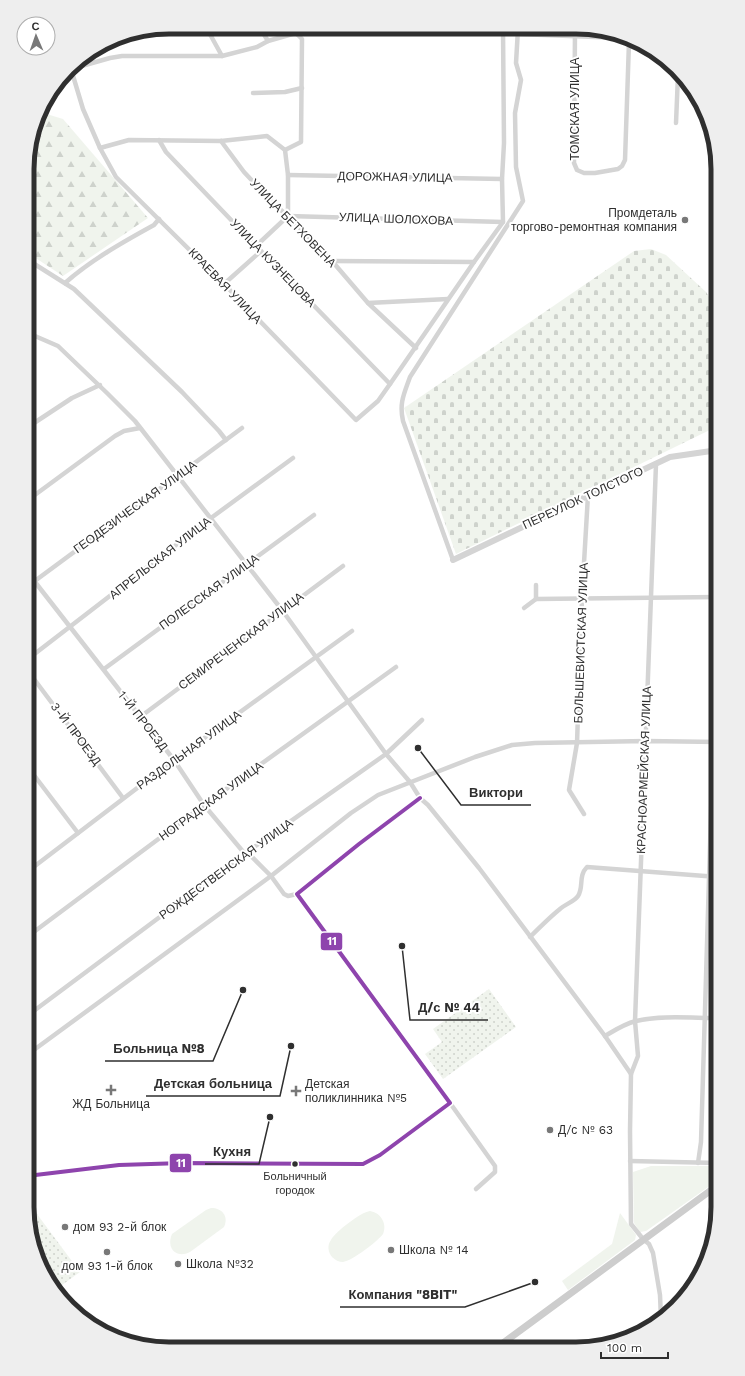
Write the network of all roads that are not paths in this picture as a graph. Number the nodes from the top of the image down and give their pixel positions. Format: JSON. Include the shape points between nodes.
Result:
{"nodes":[{"id":1,"x":210,"y":34,"type":"edge"},
{"id":2,"x":264,"y":34,"type":"edge"},
{"id":3,"x":292,"y":34,"type":"edge"},
{"id":4,"x":297,"y":34,"type":"edge"},
{"id":5,"x":503,"y":34,"type":"edge"},
{"id":6,"x":518,"y":34,"type":"edge"},
{"id":7,"x":541,"y":34,"type":"edge"},
{"id":8,"x":575,"y":37,"type":"junction"},
{"id":9,"x":605,"y":38,"type":"edge"},
{"id":10,"x":268,"y":41,"type":"junction"},
{"id":11,"x":629,"y":45,"type":"edge"},
{"id":12,"x":222,"y":56,"type":"junction"},
{"id":13,"x":83,"y":65,"type":"edge"},
{"id":14,"x":73,"y":75,"type":"edge"},
{"id":15,"x":678,"y":81,"type":"edge"},
{"id":16,"x":302,"y":88,"type":"junction"},
{"id":17,"x":253,"y":92,"type":"dead end"},
{"id":18,"x":676,"y":123,"type":"dead end"},
{"id":19,"x":159,"y":140,"type":"junction"},
{"id":20,"x":221,"y":141,"type":"junction"},
{"id":21,"x":100,"y":148,"type":"junction"},
{"id":22,"x":285,"y":150,"type":"junction"},
{"id":23,"x":288,"y":175,"type":"junction"},
{"id":24,"x":502,"y":179,"type":"junction"},
{"id":25,"x":288,"y":216,"type":"junction"},
{"id":26,"x":159,"y":219,"type":"junction"},
{"id":27,"x":504,"y":222,"type":"junction"},
{"id":28,"x":256,"y":246,"type":"junction"},
{"id":29,"x":261,"y":251,"type":"junction"},
{"id":30,"x":332,"y":262,"type":"junction"},
{"id":31,"x":474,"y":262,"type":"junction"},
{"id":32,"x":34,"y":264,"type":"edge"},
{"id":33,"x":66,"y":283,"type":"junction"},
{"id":34,"x":224,"y":284,"type":"junction"},
{"id":35,"x":448,"y":299,"type":"junction"},
{"id":36,"x":368,"y":303,"type":"junction"},
{"id":37,"x":34,"y":336,"type":"edge"},
{"id":38,"x":416,"y":348,"type":"junction"},
{"id":39,"x":390,"y":384,"type":"junction"},
{"id":40,"x":100,"y":386,"type":"junction"},
{"id":41,"x":34,"y":423,"type":"edge"},
{"id":42,"x":140,"y":428,"type":"junction"},
{"id":43,"x":242,"y":428,"type":"dead end"},
{"id":44,"x":226,"y":440,"type":"junction"},
{"id":45,"x":711,"y":451,"type":"edge"},
{"id":46,"x":293,"y":458,"type":"dead end"},
{"id":47,"x":656,"y":464,"type":"junction"},
{"id":48,"x":178,"y":475,"type":"junction"},
{"id":49,"x":588,"y":495,"type":"junction"},
{"id":50,"x":34,"y":496,"type":"edge"},
{"id":51,"x":314,"y":515,"type":"dead end"},
{"id":52,"x":211,"y":518,"type":"junction"},
{"id":53,"x":453,"y":560,"type":"joint"},
{"id":54,"x":247,"y":564,"type":"junction"},
{"id":55,"x":343,"y":566,"type":"dead end"},
{"id":56,"x":34,"y":582,"type":"joint"},
{"id":57,"x":536,"y":585,"type":"dead end"},
{"id":58,"x":711,"y":596,"type":"edge"},
{"id":59,"x":582,"y":597,"type":"junction"},
{"id":60,"x":651,"y":597,"type":"junction"},
{"id":61,"x":536,"y":598,"type":"junction"},
{"id":62,"x":524,"y":608,"type":"dead end"},
{"id":63,"x":282,"y":610,"type":"junction"},
{"id":64,"x":70,"y":628,"type":"junction"},
{"id":65,"x":352,"y":631,"type":"dead end"},
{"id":66,"x":34,"y":655,"type":"edge"},
{"id":67,"x":316,"y":657,"type":"junction"},
{"id":68,"x":396,"y":667,"type":"dead end"},
{"id":69,"x":104,"y":669,"type":"junction"},
{"id":70,"x":34,"y":679,"type":"edge"},
{"id":71,"x":348,"y":700,"type":"junction"},
{"id":72,"x":140,"y":717,"type":"junction"},
{"id":73,"x":422,"y":720,"type":"dead end"},
{"id":74,"x":646,"y":741,"type":"junction"},
{"id":75,"x":711,"y":742,"type":"edge"},
{"id":76,"x":577,"y":743,"type":"junction"},
{"id":77,"x":386,"y":754,"type":"junction"},
{"id":78,"x":174,"y":760,"type":"junction"},
{"id":79,"x":34,"y":779,"type":"edge"},
{"id":80,"x":410,"y":782,"type":"junction"},
{"id":81,"x":124,"y":798,"type":"junction"},
{"id":82,"x":420,"y":798,"type":"junction"},
{"id":83,"x":204,"y":805,"type":"junction"},
{"id":84,"x":584,"y":814,"type":"dead end"},
{"id":85,"x":711,"y":832,"type":"edge"},
{"id":86,"x":78,"y":833,"type":"junction"},
{"id":87,"x":246,"y":853,"type":"junction"},
{"id":88,"x":34,"y":867,"type":"edge"},
{"id":89,"x":640,"y":872,"type":"junction"},
{"id":90,"x":271,"y":876,"type":"junction"},
{"id":91,"x":709,"y":877,"type":"junction"},
{"id":92,"x":296,"y":894,"type":"junction"},
{"id":93,"x":34,"y":932,"type":"edge"},
{"id":94,"x":530,"y":936,"type":"junction"},
{"id":95,"x":34,"y":1011,"type":"edge"},
{"id":96,"x":705,"y":1018,"type":"junction"},
{"id":97,"x":711,"y":1018,"type":"edge"},
{"id":98,"x":635,"y":1021,"type":"junction"},
{"id":99,"x":605,"y":1036,"type":"junction"},
{"id":100,"x":34,"y":1050,"type":"edge"},
{"id":101,"x":631,"y":1074,"type":"junction"},
{"id":102,"x":450,"y":1103,"type":"junction"},
{"id":103,"x":630,"y":1161,"type":"junction"},
{"id":104,"x":698,"y":1163,"type":"junction"},
{"id":105,"x":711,"y":1163,"type":"edge"},
{"id":106,"x":34,"y":1175,"type":"edge"},
{"id":107,"x":476,"y":1189,"type":"dead end"},
{"id":108,"x":711,"y":1190,"type":"edge"},
{"id":109,"x":643,"y":1239,"type":"junction"},
{"id":110,"x":661,"y":1312,"type":"edge"},
{"id":111,"x":504,"y":1342,"type":"edge"}],
"edges":[{"from":1,"to":12,"type":"street"},
{"from":2,"to":10,"type":"street"},
{"from":3,"to":10,"type":"street"},
{"from":4,"to":16,"type":"street","via":[[302,39]]},
{"from":5,"to":24,"type":"street"},
{"from":6,"to":53,"type":"street","via":[[516,63],[521,80],[515,113],[516,168],[523,201],[410,377],[402,398],[403,421]]},
{"from":7,"to":8,"type":"street"},
{"from":8,"to":9,"type":"street"},
{"from":8,"to":11,"type":"street","name":"ТОМСКАЯ УЛИЦА","via":[[574,162],[577,170],[584,173],[618,169],[625,160]]},
{"from":10,"to":12,"type":"street","via":[[257,47]]},
{"from":12,"to":13,"type":"street","via":[[122,56]]},
{"from":14,"to":21,"type":"street","name":"КРАЕВАЯ УЛИЦА","via":[[83,109]]},
{"from":15,"to":18,"type":"street"},
{"from":16,"to":17,"type":"street","via":[[284,92]]},
{"from":16,"to":22,"type":"street","via":[[301,142]]},
{"from":19,"to":20,"type":"street"},
{"from":19,"to":21,"type":"street","via":[[129,140]]},
{"from":19,"to":28,"type":"street","name":"УЛИЦА КУЗНЕЦОВА","via":[[166,152]]},
{"from":20,"to":22,"type":"street","via":[[267,136]]},
{"from":20,"to":25,"type":"street","name":"УЛИЦА БЕТХОВЕНА","via":[[244,172]]},
{"from":21,"to":26,"type":"street","name":"КРАЕВАЯ УЛИЦА","via":[[116,177]]},
{"from":22,"to":23,"type":"street"},
{"from":23,"to":24,"type":"street","name":"ДОРОЖНАЯ УЛИЦА"},
{"from":23,"to":25,"type":"street"},
{"from":24,"to":27,"type":"street"},
{"from":25,"to":27,"type":"street","name":"УЛИЦА ШОЛОХОВА"},
{"from":25,"to":28,"type":"street"},
{"from":25,"to":30,"type":"street","name":"УЛИЦА БЕТХОВЕНА"},
{"from":26,"to":33,"type":"street","via":[[154,225],[77,273]]},
{"from":26,"to":34,"type":"street","name":"КРАЕВАЯ УЛИЦА"},
{"from":27,"to":31,"type":"street"},
{"from":28,"to":29,"type":"street","name":"УЛИЦА КУЗНЕЦОВА"},
{"from":29,"to":34,"type":"street"},
{"from":29,"to":39,"type":"street","name":"УЛИЦА КУЗНЕЦОВА"},
{"from":30,"to":31,"type":"street"},
{"from":30,"to":36,"type":"street","name":"УЛИЦА БЕТХОВЕНА"},
{"from":31,"to":35,"type":"street"},
{"from":32,"to":33,"type":"street"},
{"from":33,"to":44,"type":"street","via":[[182,392]]},
{"from":34,"to":39,"type":"street","name":"КРАЕВАЯ УЛИЦА","via":[[356,420],[378,401]]},
{"from":35,"to":36,"type":"street"},
{"from":35,"to":38,"type":"street"},
{"from":36,"to":38,"type":"street","name":"УЛИЦА БЕТХОВЕНА"},
{"from":37,"to":40,"type":"street","via":[[58,346]]},
{"from":38,"to":39,"type":"street"},
{"from":40,"to":41,"type":"street","via":[[72,398]]},
{"from":40,"to":42,"type":"street"},
{"from":42,"to":48,"type":"street"},
{"from":42,"to":50,"type":"street","via":[[124,431],[115,436]]},
{"from":43,"to":44,"type":"street","name":"ГЕОДЕЗИЧЕСКАЯ УЛИЦА"},
{"from":44,"to":48,"type":"street","name":"ГЕОДЕЗИЧЕСКАЯ УЛИЦА"},
{"from":45,"to":47,"type":"street","name":"ПЕРЕУЛОК ТОЛСТОГО","via":[[670,457]]},
{"from":46,"to":52,"type":"street","name":"АПРЕЛЬСКАЯ УЛИЦА"},
{"from":47,"to":49,"type":"street","name":"ПЕРЕУЛОК ТОЛСТОГО"},
{"from":47,"to":60,"type":"street","name":"КРАСНОАРМЕЙСКАЯ УЛИЦА"},
{"from":48,"to":52,"type":"street"},
{"from":48,"to":56,"type":"street","name":"ГЕОДЕЗИЧЕСКАЯ УЛИЦА"},
{"from":49,"to":53,"type":"street","name":"ПЕРЕУЛОК ТОЛСТОГО"},
{"from":49,"to":59,"type":"street","name":"БОЛЬШЕВИСТСКАЯ УЛИЦА"},
{"from":51,"to":54,"type":"street","name":"ПОЛЕССКАЯ УЛИЦА"},
{"from":52,"to":54,"type":"street"},
{"from":52,"to":64,"type":"street","name":"АПРЕЛЬСКАЯ УЛИЦА"},
{"from":54,"to":63,"type":"street"},
{"from":54,"to":69,"type":"street","name":"ПОЛЕССКАЯ УЛИЦА"},
{"from":55,"to":63,"type":"street","name":"СЕМИРЕЧЕНСКАЯ УЛИЦА"},
{"from":56,"to":64,"type":"street","name":"1-Й ПРОЕЗД"},
{"from":57,"to":61,"type":"street"},
{"from":58,"to":60,"type":"street"},
{"from":59,"to":60,"type":"street"},
{"from":59,"to":61,"type":"street"},
{"from":59,"to":76,"type":"street","name":"БОЛЬШЕВИСТСКАЯ УЛИЦА"},
{"from":60,"to":74,"type":"street","name":"КРАСНОАРМЕЙСКАЯ УЛИЦА"},
{"from":61,"to":62,"type":"street"},
{"from":63,"to":67,"type":"street"},
{"from":63,"to":72,"type":"street","name":"СЕМИРЕЧЕНСКАЯ УЛИЦА"},
{"from":64,"to":66,"type":"street","name":"АПРЕЛЬСКАЯ УЛИЦА"},
{"from":64,"to":69,"type":"street","name":"1-Й ПРОЕЗД"},
{"from":65,"to":67,"type":"street","name":"РАЗДОЛЬНАЯ УЛИЦА"},
{"from":67,"to":71,"type":"street"},
{"from":67,"to":78,"type":"street","name":"РАЗДОЛЬНАЯ УЛИЦА"},
{"from":68,"to":71,"type":"street","name":"НОГРАДСКАЯ УЛИЦА"},
{"from":69,"to":72,"type":"street","name":"1-Й ПРОЕЗД"},
{"from":70,"to":81,"type":"street","name":"3-Й ПРОЕЗД"},
{"from":71,"to":77,"type":"street"},
{"from":71,"to":83,"type":"street","name":"НОГРАДСКАЯ УЛИЦА"},
{"from":72,"to":78,"type":"street","name":"1-Й ПРОЕЗД"},
{"from":73,"to":77,"type":"street","name":"РОЖДЕСТВЕНСКАЯ УЛИЦА"},
{"from":74,"to":75,"type":"street"},
{"from":74,"to":76,"type":"street"},
{"from":74,"to":89,"type":"street","name":"КРАСНОАРМЕЙСКАЯ УЛИЦА"},
{"from":76,"to":80,"type":"street","via":[[535,744],[494,750]]},
{"from":76,"to":84,"type":"street","name":"БОЛЬШЕВИСТСКАЯ УЛИЦА","via":[[569,790]]},
{"from":77,"to":80,"type":"street"},
{"from":77,"to":87,"type":"street","name":"РОЖДЕСТВЕНСКАЯ УЛИЦА"},
{"from":78,"to":81,"type":"street","name":"РАЗДОЛЬНАЯ УЛИЦА"},
{"from":78,"to":83,"type":"street","name":"1-Й ПРОЕЗД"},
{"from":79,"to":86,"type":"street"},
{"from":80,"to":82,"type":"street"},
{"from":80,"to":90,"type":"street","via":[[368,801]]},
{"from":81,"to":86,"type":"street","name":"РАЗДОЛЬНАЯ УЛИЦА"},
{"from":82,"to":92,"type":"street"},
{"from":82,"to":94,"type":"street","via":[[462,846]]},
{"from":83,"to":87,"type":"street","name":"1-Й ПРОЕЗД"},
{"from":83,"to":93,"type":"street","name":"НОГРАДСКАЯ УЛИЦА"},
{"from":85,"to":91,"type":"street"},
{"from":86,"to":88,"type":"street","name":"РАЗДОЛЬНАЯ УЛИЦА"},
{"from":87,"to":90,"type":"street","name":"1-Й ПРОЕЗД"},
{"from":87,"to":95,"type":"street","name":"РОЖДЕСТВЕНСКАЯ УЛИЦА"},
{"from":89,"to":91,"type":"street"},
{"from":89,"to":94,"type":"street","via":[[587,868],[581,878],[577,898]]},
{"from":89,"to":98,"type":"street","name":"КРАСНОАРМЕЙСКАЯ УЛИЦА"},
{"from":90,"to":92,"type":"street","name":"1-Й ПРОЕЗД","via":[[286,896]]},
{"from":90,"to":100,"type":"street"},
{"from":91,"to":96,"type":"street"},
{"from":92,"to":102,"type":"street"},
{"from":94,"to":99,"type":"street"},
{"from":96,"to":97,"type":"street"},
{"from":96,"to":98,"type":"street","via":[[650,1018]]},
{"from":96,"to":104,"type":"street"},
{"from":98,"to":99,"type":"street"},
{"from":98,"to":101,"type":"street","name":"КРАСНОАРМЕЙСКАЯ УЛИЦА","via":[[638,1056]]},
{"from":99,"to":101,"type":"street"},
{"from":101,"to":103,"type":"street","name":"КРАСНОАРМЕЙСКАЯ УЛИЦА"},
{"from":102,"to":106,"type":"street","via":[[380,1155],[363,1164],[148,1164]]},
{"from":102,"to":107,"type":"street","via":[[495,1166],[495,1172]]},
{"from":103,"to":104,"type":"street"},
{"from":103,"to":109,"type":"street","name":"КРАСНОАРМЕЙСКАЯ УЛИЦА","via":[[631,1224]]},
{"from":104,"to":105,"type":"street"},
{"from":108,"to":109,"type":"main road"},
{"from":109,"to":110,"type":"street","name":"КРАСНОАРМЕЙСКАЯ УЛИЦА","via":[[649,1244],[655,1262]]},
{"from":109,"to":111,"type":"main road"}]}
